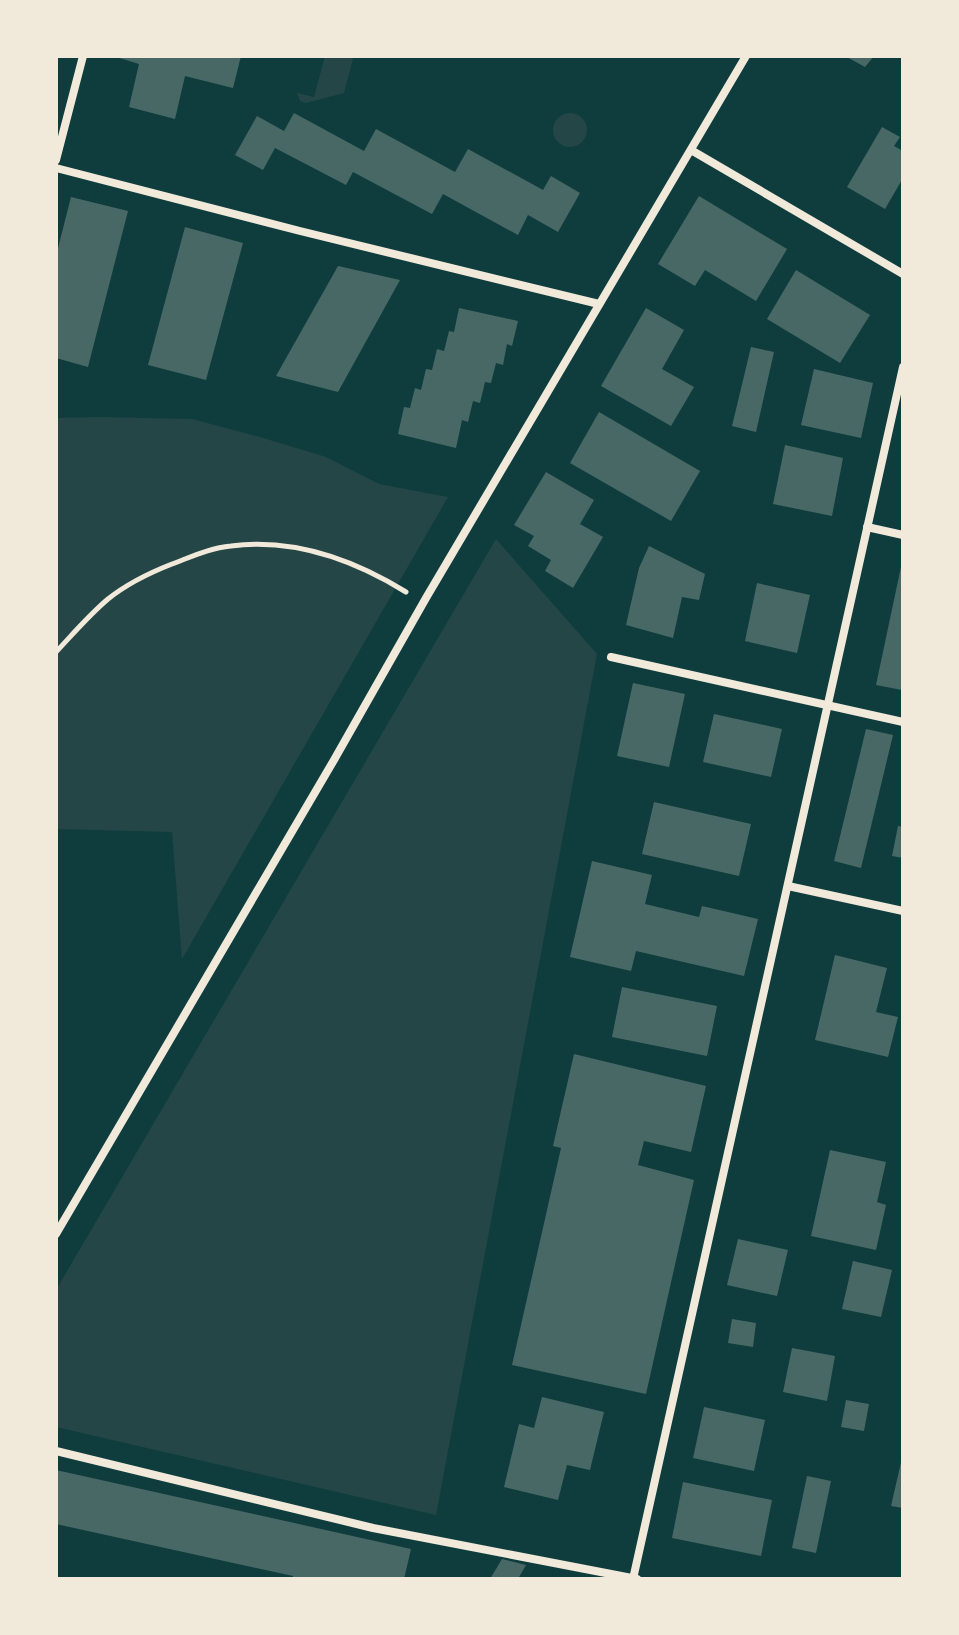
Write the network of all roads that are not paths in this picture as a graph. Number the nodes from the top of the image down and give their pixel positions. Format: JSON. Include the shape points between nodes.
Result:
{"nodes":[{"id":1,"x":83,"y":56,"type":"edge"},
{"id":2,"x":746,"y":56,"type":"edge"},
{"id":3,"x":691,"y":150,"type":"junction"},
{"id":4,"x":56,"y":160,"type":"edge"},
{"id":5,"x":56,"y":168,"type":"edge"},
{"id":6,"x":903,"y":274,"type":"edge"},
{"id":7,"x":599,"y":304,"type":"junction"},
{"id":8,"x":903,"y":367,"type":"edge"},
{"id":9,"x":867,"y":527,"type":"junction"},
{"id":10,"x":903,"y":535,"type":"edge"},
{"id":11,"x":611,"y":657,"type":"dead end"},
{"id":12,"x":827,"y":705,"type":"junction"},
{"id":13,"x":903,"y":722,"type":"edge"},
{"id":14,"x":788,"y":886,"type":"junction"},
{"id":15,"x":903,"y":911,"type":"edge"},
{"id":16,"x":56,"y":1234,"type":"edge"},
{"id":17,"x":56,"y":1451,"type":"edge"},
{"id":18,"x":635,"y":1579,"type":"edge"}],
"edges":[{"from":1,"to":4,"type":"street"},
{"from":2,"to":3,"type":"street"},
{"from":3,"to":6,"type":"street"},
{"from":3,"to":7,"type":"street"},
{"from":5,"to":7,"type":"street"},
{"from":7,"to":16,"type":"street"},
{"from":8,"to":9,"type":"street"},
{"from":9,"to":10,"type":"street"},
{"from":9,"to":12,"type":"street"},
{"from":11,"to":12,"type":"street"},
{"from":12,"to":13,"type":"street"},
{"from":12,"to":14,"type":"street"},
{"from":14,"to":15,"type":"street"},
{"from":14,"to":18,"type":"street"},
{"from":17,"to":18,"type":"street","via":[[373,1528]]}]}
